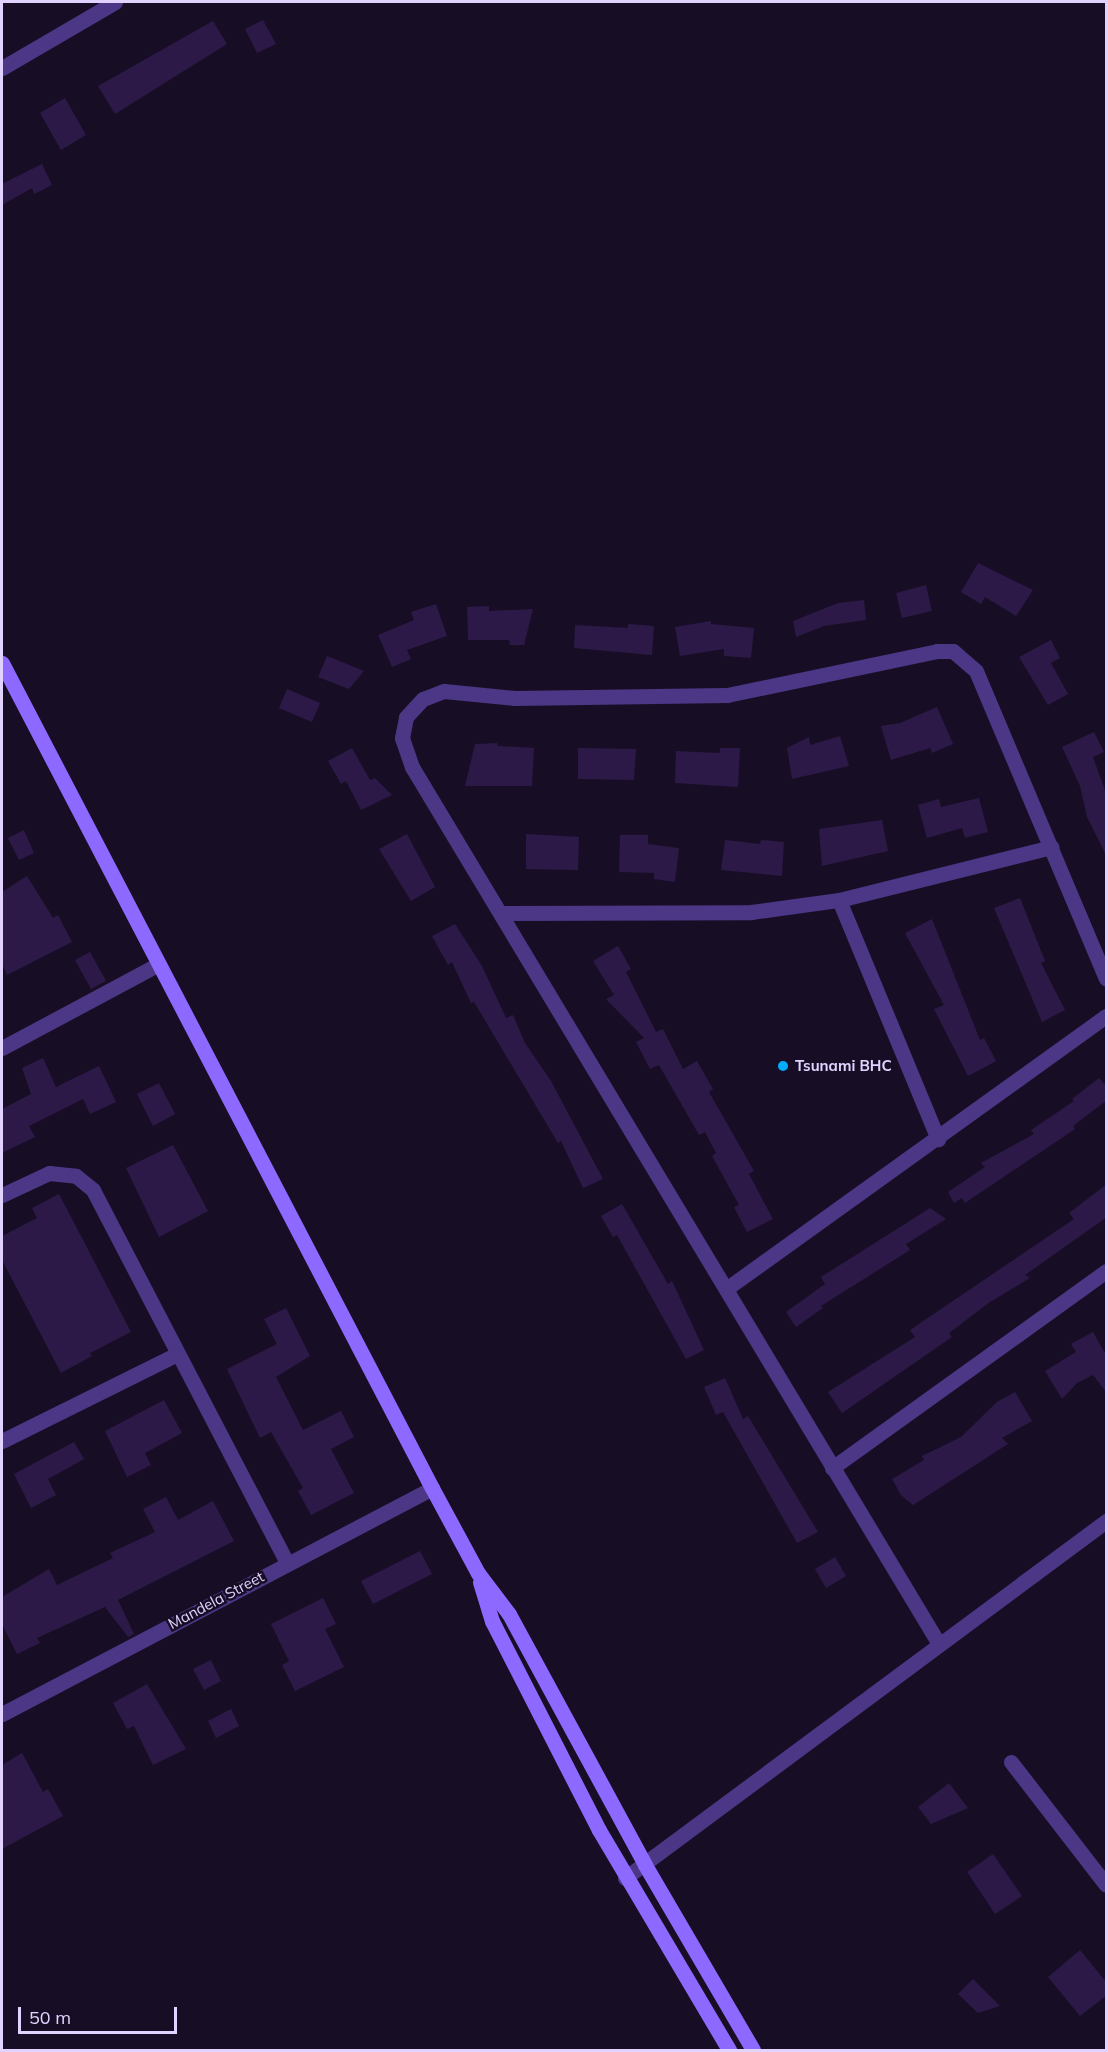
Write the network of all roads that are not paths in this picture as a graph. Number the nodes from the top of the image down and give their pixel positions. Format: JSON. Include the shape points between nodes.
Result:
{"nodes":[{"id":1,"x":114,"y":2,"type":"edge"},
{"id":2,"x":2,"y":68,"type":"edge"},
{"id":3,"x":2,"y":663,"type":"edge"},
{"id":4,"x":1052,"y":847,"type":"junction"},
{"id":5,"x":839,"y":900,"type":"junction"},
{"id":6,"x":503,"y":913,"type":"junction"},
{"id":7,"x":157,"y":965,"type":"junction"},
{"id":8,"x":1107,"y":979,"type":"edge"},
{"id":9,"x":1107,"y":1016,"type":"edge"},
{"id":10,"x":2,"y":1048,"type":"edge"},
{"id":11,"x":938,"y":1139,"type":"junction"},
{"id":12,"x":2,"y":1195,"type":"edge"},
{"id":13,"x":1107,"y":1271,"type":"edge"},
{"id":14,"x":726,"y":1289,"type":"junction"},
{"id":15,"x":177,"y":1353,"type":"junction"},
{"id":16,"x":2,"y":1441,"type":"edge"},
{"id":17,"x":832,"y":1468,"type":"junction"},
{"id":18,"x":432,"y":1488,"type":"junction"},
{"id":19,"x":1107,"y":1521,"type":"edge"},
{"id":20,"x":287,"y":1563,"type":"junction"},
{"id":21,"x":478,"y":1573,"type":"junction"},
{"id":22,"x":939,"y":1644,"type":"junction"},
{"id":23,"x":2,"y":1714,"type":"edge"},
{"id":24,"x":1011,"y":1762,"type":"dead end"},
{"id":25,"x":645,"y":1865,"type":"junction"},
{"id":26,"x":625,"y":1878,"type":"junction"},
{"id":27,"x":1107,"y":1885,"type":"edge"},
{"id":28,"x":729,"y":2050,"type":"edge"},
{"id":29,"x":753,"y":2050,"type":"edge"}],
"edges":[{"from":1,"to":2,"type":"street"},
{"from":3,"to":7,"type":"main road"},
{"from":4,"to":5,"type":"street"},
{"from":4,"to":6,"type":"street","via":[[976,671],[953,651],[937,651],[727,695],[515,698],[451,691],[430,695],[413,706],[406,717],[404,749]]},
{"from":4,"to":8,"type":"street"},
{"from":5,"to":6,"type":"street","via":[[733,913]]},
{"from":5,"to":11,"type":"street"},
{"from":6,"to":14,"type":"street"},
{"from":7,"to":10,"type":"street"},
{"from":7,"to":18,"type":"main road"},
{"from":9,"to":11,"type":"street"},
{"from":11,"to":14,"type":"street"},
{"from":12,"to":15,"type":"street","via":[[49,1173],[67,1173],[86,1183]]},
{"from":13,"to":17,"type":"street"},
{"from":14,"to":17,"type":"street"},
{"from":15,"to":16,"type":"street"},
{"from":15,"to":20,"type":"street"},
{"from":17,"to":22,"type":"street"},
{"from":18,"to":20,"type":"street","name":"Mandela Street"},
{"from":18,"to":21,"type":"main road"},
{"from":19,"to":22,"type":"street"},
{"from":20,"to":23,"type":"street","name":"Mandela Street"},
{"from":21,"to":25,"type":"main road","via":[[509,1614]]},
{"from":21,"to":26,"type":"main road","via":[[492,1621]]},
{"from":22,"to":25,"type":"street"},
{"from":24,"to":27,"type":"street"},
{"from":25,"to":26,"type":"street"},
{"from":25,"to":29,"type":"main road"},
{"from":26,"to":28,"type":"main road"}]}
